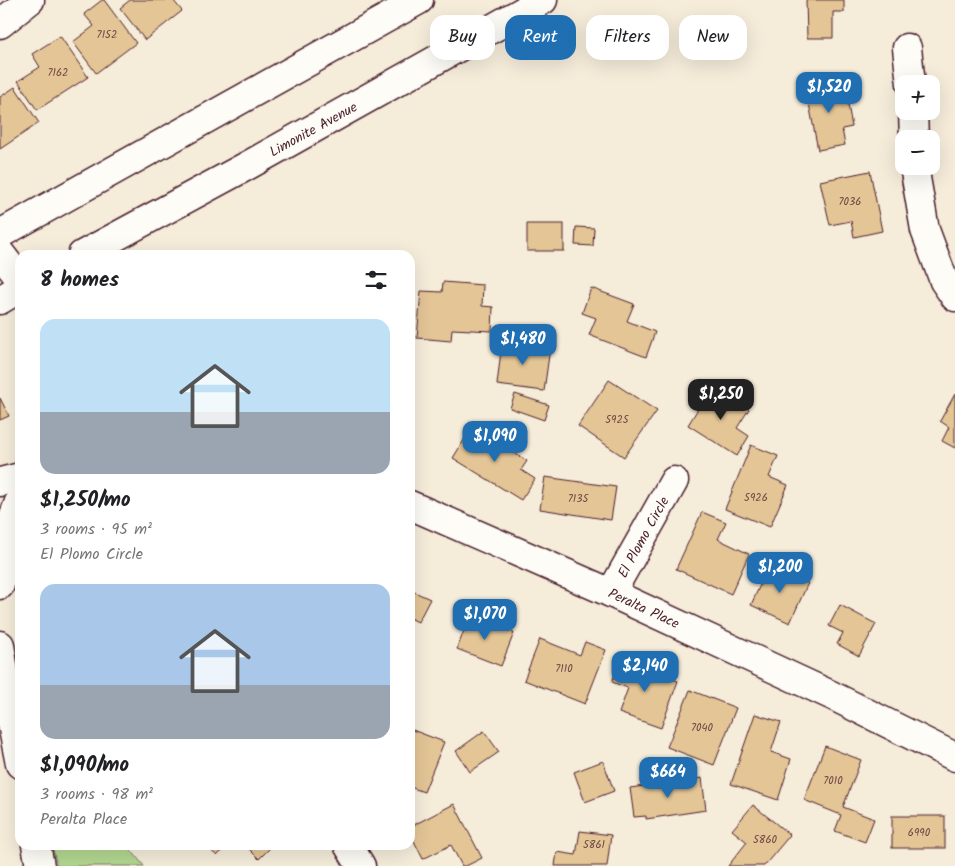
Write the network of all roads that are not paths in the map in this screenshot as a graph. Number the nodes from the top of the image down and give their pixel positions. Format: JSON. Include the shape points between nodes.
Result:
{"nodes":[{"id":1,"x":30,"y":0,"type":"edge"},
{"id":2,"x":420,"y":0,"type":"edge"},
{"id":3,"x":543,"y":0,"type":"edge"},
{"id":4,"x":0,"y":24,"type":"edge"},
{"id":5,"x":907,"y":48,"type":"dead end"},
{"id":6,"x":910,"y":75,"type":"edge"},
{"id":7,"x":916,"y":175,"type":"edge"},
{"id":8,"x":0,"y":234,"type":"edge"},
{"id":9,"x":91,"y":250,"type":"edge"},
{"id":10,"x":0,"y":253,"type":"edge"},
{"id":11,"x":15,"y":272,"type":"edge"},
{"id":12,"x":15,"y":291,"type":"edge"},
{"id":13,"x":955,"y":297,"type":"edge"},
{"id":14,"x":0,"y":300,"type":"edge"},
{"id":15,"x":15,"y":478,"type":"edge"},
{"id":16,"x":674,"y":481,"type":"dead end"},
{"id":17,"x":0,"y":482,"type":"edge"},
{"id":18,"x":415,"y":507,"type":"edge"},
{"id":19,"x":15,"y":512,"type":"edge"},
{"id":20,"x":0,"y":585,"type":"edge"},
{"id":21,"x":611,"y":593,"type":"junction"},
{"id":22,"x":0,"y":645,"type":"edge"},
{"id":23,"x":11,"y":723,"type":"edge"},
{"id":24,"x":15,"y":741,"type":"edge"},
{"id":25,"x":955,"y":757,"type":"edge"},
{"id":26,"x":37,"y":850,"type":"edge"},
{"id":27,"x":351,"y":850,"type":"edge"},
{"id":28,"x":40,"y":866,"type":"edge"},
{"id":29,"x":362,"y":866,"type":"edge"}],
"edges":[{"from":1,"to":4,"type":"street"},
{"from":2,"to":8,"type":"street"},
{"from":3,"to":9,"type":"street","name":"Limonite Avenue"},
{"from":5,"to":6,"type":"street"},
{"from":7,"to":13,"type":"street","via":[[925,230],[944,281]]},
{"from":10,"to":11,"type":"street"},
{"from":12,"to":14,"type":"street"},
{"from":15,"to":17,"type":"street"},
{"from":16,"to":21,"type":"street","name":"El Plomo Circle"},
{"from":18,"to":21,"type":"street","name":"Peralta Place"},
{"from":19,"to":20,"type":"street","via":[[6,536]]},
{"from":21,"to":25,"type":"street","name":"Peralta Place","via":[[832,694]]},
{"from":22,"to":23,"type":"street"},
{"from":23,"to":24,"type":"street"},
{"from":26,"to":28,"type":"street"},
{"from":27,"to":29,"type":"street"}]}
